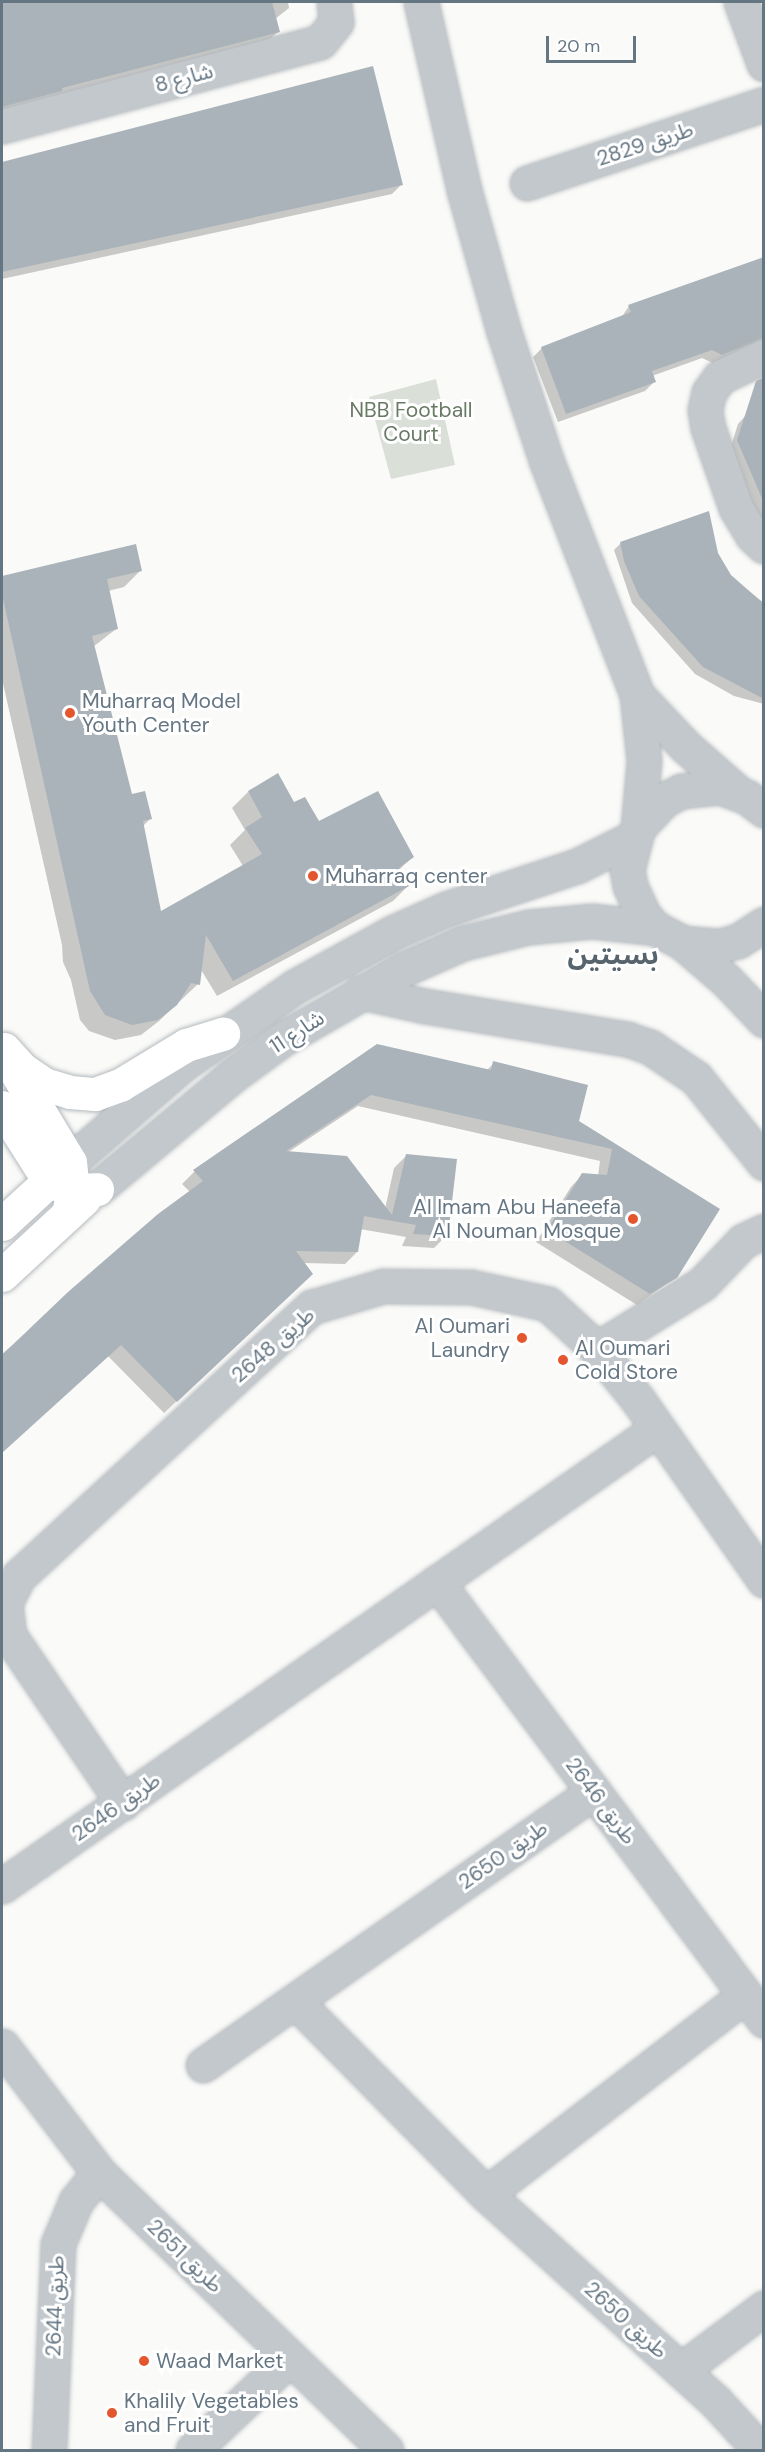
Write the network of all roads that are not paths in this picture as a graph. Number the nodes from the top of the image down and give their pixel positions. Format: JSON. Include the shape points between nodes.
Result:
{"nodes":[{"id":1,"x":334,"y":2,"type":"edge"},
{"id":2,"x":421,"y":2,"type":"edge"},
{"id":3,"x":741,"y":2,"type":"edge"},
{"id":4,"x":764,"y":64,"type":"edge"},
{"id":5,"x":764,"y":104,"type":"edge"},
{"id":6,"x":2,"y":126,"type":"edge"},
{"id":7,"x":527,"y":183,"type":"dead end"},
{"id":8,"x":764,"y":356,"type":"edge"},
{"id":9,"x":764,"y":546,"type":"edge"},
{"id":10,"x":637,"y":695,"type":"junction"},
{"id":11,"x":753,"y":801,"type":"edge"},
{"id":12,"x":635,"y":833,"type":"junction"},
{"id":13,"x":764,"y":924,"type":"edge"},
{"id":14,"x":655,"y":928,"type":"junction"},
{"id":15,"x":683,"y":943,"type":"junction"},
{"id":16,"x":361,"y":992,"type":"junction"},
{"id":17,"x":764,"y":1020,"type":"edge"},
{"id":18,"x":223,"y":1034,"type":"junction"},
{"id":19,"x":3,"y":1046,"type":"edge"},
{"id":20,"x":2,"y":1107,"type":"edge"},
{"id":21,"x":764,"y":1163,"type":"edge"},
{"id":22,"x":71,"y":1187,"type":"junction"},
{"id":23,"x":2,"y":1224,"type":"edge"},
{"id":24,"x":764,"y":1231,"type":"edge"},
{"id":25,"x":2,"y":1275,"type":"edge"},
{"id":26,"x":597,"y":1349,"type":"junction"},
{"id":27,"x":657,"y":1429,"type":"junction"},
{"id":28,"x":764,"y":1580,"type":"edge"},
{"id":29,"x":436,"y":1582,"type":"junction"},
{"id":30,"x":594,"y":1791,"type":"junction"},
{"id":31,"x":123,"y":1803,"type":"junction"},
{"id":32,"x":2,"y":1886,"type":"edge"},
{"id":33,"x":295,"y":2001,"type":"junction"},
{"id":34,"x":754,"y":2008,"type":"edge"},
{"id":35,"x":2,"y":2046,"type":"edge"},
{"id":36,"x":203,"y":2065,"type":"dead end"},
{"id":37,"x":99,"y":2173,"type":"junction"},
{"id":38,"x":486,"y":2194,"type":"junction"},
{"id":39,"x":764,"y":2308,"type":"edge"},
{"id":40,"x":290,"y":2358,"type":"junction"},
{"id":41,"x":681,"y":2370,"type":"junction"},
{"id":42,"x":49,"y":2451,"type":"edge"},
{"id":43,"x":194,"y":2451,"type":"edge"},
{"id":44,"x":386,"y":2451,"type":"edge"},
{"id":45,"x":760,"y":2451,"type":"edge"}],
"edges":[{"from":1,"to":6,"type":"street","name":"شارع 8","via":[[336,22],[320,42]]},
{"from":2,"to":10,"type":"street","via":[[464,190],[502,329],[546,460]]},
{"from":3,"to":4,"type":"street"},
{"from":5,"to":7,"type":"street","name":"طريق 2829"},
{"from":8,"to":9,"type":"street","via":[[720,377],[709,392],[705,410],[736,508],[752,535]]},
{"from":10,"to":11,"type":"street","via":[[685,746]]},
{"from":10,"to":12,"type":"street","via":[[644,761]]},
{"from":11,"to":12,"type":"street","via":[[719,788],[681,791],[664,800]]},
{"from":12,"to":14,"type":"street","via":[[628,862],[630,886],[644,916]]},
{"from":12,"to":18,"type":"street","name":"شارع 11","via":[[577,867],[446,909],[394,932],[294,987]]},
{"from":13,"to":15,"type":"street","via":[[738,941],[720,946]]},
{"from":14,"to":15,"type":"street"},
{"from":14,"to":16,"type":"street","name":"شارع 11","via":[[592,921],[528,927],[463,943]]},
{"from":15,"to":17,"type":"street"},
{"from":16,"to":21,"type":"street","via":[[627,1039],[650,1047],[696,1078]]},
{"from":16,"to":22,"type":"street","name":"شارع 11","via":[[284,1038]]},
{"from":18,"to":19,"type":"main road","via":[[186,1045],[120,1084],[95,1094],[44,1084]]},
{"from":18,"to":22,"type":"street","name":"شارع 11"},
{"from":19,"to":22,"type":"main road"},
{"from":20,"to":22,"type":"main road"},
{"from":22,"to":23,"type":"main road","name":"شارع 11"},
{"from":22,"to":25,"type":"main road","name":"شارع 11"},
{"from":24,"to":26,"type":"street","via":[[743,1241],[702,1284]]},
{"from":26,"to":27,"type":"street","name":"طريق 2648"},
{"from":26,"to":31,"type":"street","name":"طريق 2648","via":[[548,1304],[471,1287],[383,1286],[312,1307],[19,1576],[5,1603],[9,1635]]},
{"from":27,"to":28,"type":"street","name":"طريق 2648"},
{"from":27,"to":29,"type":"street","name":"طريق 2646"},
{"from":29,"to":30,"type":"street","name":"طريق 2646"},
{"from":29,"to":31,"type":"street","name":"طريق 2646"},
{"from":30,"to":33,"type":"street","name":"طريق 2650"},
{"from":30,"to":34,"type":"street","name":"طريق 2646"},
{"from":31,"to":32,"type":"street","name":"طريق 2646"},
{"from":33,"to":36,"type":"street","name":"طريق 2650"},
{"from":33,"to":38,"type":"street","name":"طريق 2650"},
{"from":34,"to":38,"type":"street"},
{"from":35,"to":37,"type":"street","name":"طريق 2651"},
{"from":37,"to":40,"type":"street","name":"طريق 2651"},
{"from":37,"to":42,"type":"street","name":"طريق 2644","via":[[76,2200],[58,2244]]},
{"from":38,"to":41,"type":"street","name":"طريق 2650"},
{"from":39,"to":41,"type":"street"},
{"from":40,"to":43,"type":"street"},
{"from":40,"to":44,"type":"street","name":"طريق 2651"},
{"from":41,"to":45,"type":"street","name":"طريق 2650"}]}
